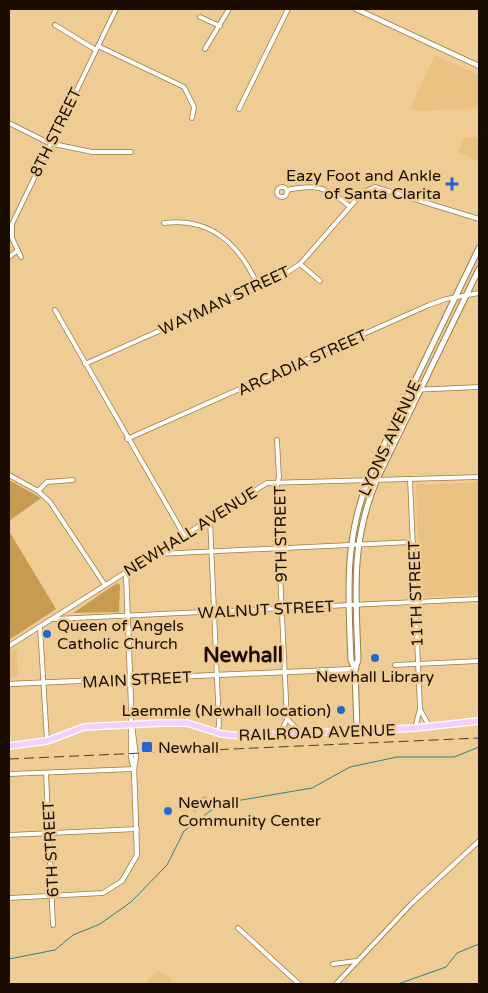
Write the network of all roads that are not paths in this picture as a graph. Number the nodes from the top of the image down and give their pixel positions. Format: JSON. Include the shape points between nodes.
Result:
{"nodes":[{"id":1,"x":116,"y":9,"type":"edge"},
{"id":2,"x":229,"y":9,"type":"edge"},
{"id":3,"x":288,"y":9,"type":"edge"},
{"id":4,"x":356,"y":9,"type":"edge"},
{"id":5,"x":200,"y":17,"type":"dead end"},
{"id":6,"x":55,"y":25,"type":"dead end"},
{"id":7,"x":220,"y":26,"type":"junction"},
{"id":8,"x":97,"y":48,"type":"junction"},
{"id":9,"x":205,"y":49,"type":"dead end"},
{"id":10,"x":479,"y":66,"type":"edge"},
{"id":11,"x":239,"y":109,"type":"dead end"},
{"id":12,"x":192,"y":118,"type":"dead end"},
{"id":13,"x":9,"y":123,"type":"edge"},
{"id":14,"x":49,"y":143,"type":"junction"},
{"id":15,"x":131,"y":152,"type":"dead end"},
{"id":16,"x":287,"y":190,"type":"dead end"},
{"id":17,"x":349,"y":206,"type":"junction"},
{"id":18,"x":479,"y":219,"type":"edge"},
{"id":19,"x":164,"y":223,"type":"dead end"},
{"id":20,"x":10,"y":229,"type":"edge"},
{"id":21,"x":479,"y":248,"type":"edge"},
{"id":22,"x":18,"y":250,"type":"junction"},
{"id":23,"x":9,"y":257,"type":"edge"},
{"id":24,"x":21,"y":257,"type":"dead end"},
{"id":25,"x":300,"y":264,"type":"junction"},
{"id":26,"x":479,"y":269,"type":"edge"},
{"id":27,"x":320,"y":281,"type":"dead end"},
{"id":28,"x":258,"y":286,"type":"junction"},
{"id":29,"x":479,"y":293,"type":"edge"},
{"id":30,"x":468,"y":295,"type":"junction"},
{"id":31,"x":456,"y":298,"type":"junction"},
{"id":32,"x":54,"y":310,"type":"dead end"},
{"id":33,"x":85,"y":364,"type":"junction"},
{"id":34,"x":479,"y":387,"type":"edge"},
{"id":35,"x":411,"y":390,"type":"junction"},
{"id":36,"x":420,"y":391,"type":"junction"},
{"id":37,"x":127,"y":439,"type":"junction"},
{"id":38,"x":277,"y":440,"type":"dead end"},
{"id":39,"x":9,"y":475,"type":"edge"},
{"id":40,"x":479,"y":477,"type":"edge"},
{"id":41,"x":410,"y":479,"type":"junction"},
{"id":42,"x":73,"y":480,"type":"dead end"},
{"id":43,"x":367,"y":480,"type":"junction"},
{"id":44,"x":376,"y":481,"type":"junction"},
{"id":45,"x":278,"y":483,"type":"junction"},
{"id":46,"x":38,"y":491,"type":"junction"},
{"id":47,"x":210,"y":519,"type":"junction"},
{"id":48,"x":184,"y":535,"type":"junction"},
{"id":49,"x":413,"y":542,"type":"junction"},
{"id":50,"x":358,"y":543,"type":"junction"},
{"id":51,"x":350,"y":545,"type":"junction"},
{"id":52,"x":279,"y":547,"type":"junction"},
{"id":53,"x":212,"y":550,"type":"junction"},
{"id":54,"x":154,"y":554,"type":"junction"},
{"id":55,"x":126,"y":572,"type":"junction"},
{"id":56,"x":105,"y":585,"type":"junction"},
{"id":57,"x":479,"y":599,"type":"edge"},
{"id":58,"x":416,"y":603,"type":"junction"},
{"id":59,"x":349,"y":606,"type":"junction"},
{"id":60,"x":356,"y":606,"type":"junction"},
{"id":61,"x":282,"y":608,"type":"junction"},
{"id":62,"x":214,"y":612,"type":"junction"},
{"id":63,"x":127,"y":615,"type":"junction"},
{"id":64,"x":52,"y":619,"type":"junction"},
{"id":65,"x":40,"y":628,"type":"junction"},
{"id":66,"x":10,"y":646,"type":"edge"},
{"id":67,"x":479,"y":661,"type":"edge"},
{"id":68,"x":418,"y":664,"type":"junction"},
{"id":69,"x":395,"y":665,"type":"dead end"},
{"id":70,"x":356,"y":669,"type":"junction"},
{"id":71,"x":285,"y":672,"type":"junction"},
{"id":72,"x":218,"y":675,"type":"junction"},
{"id":73,"x":130,"y":679,"type":"junction"},
{"id":74,"x":42,"y":683,"type":"junction"},
{"id":75,"x":9,"y":684,"type":"edge"},
{"id":76,"x":420,"y":709,"type":"junction"},
{"id":77,"x":287,"y":719,"type":"junction"},
{"id":78,"x":479,"y":721,"type":"edge"},
{"id":79,"x":132,"y":724,"type":"junction"},
{"id":80,"x":429,"y":726,"type":"junction"},
{"id":81,"x":415,"y":728,"type":"junction"},
{"id":82,"x":357,"y":730,"type":"junction"},
{"id":83,"x":300,"y":732,"type":"junction"},
{"id":84,"x":217,"y":733,"type":"junction"},
{"id":85,"x":277,"y":734,"type":"junction"},
{"id":86,"x":47,"y":741,"type":"junction"},
{"id":87,"x":9,"y":746,"type":"edge"},
{"id":88,"x":134,"y":769,"type":"junction"},
{"id":89,"x":46,"y":773,"type":"junction"},
{"id":90,"x":9,"y":774,"type":"edge"},
{"id":91,"x":137,"y":829,"type":"junction"},
{"id":92,"x":50,"y":834,"type":"junction"},
{"id":93,"x":9,"y":836,"type":"edge"},
{"id":94,"x":479,"y":841,"type":"edge"},
{"id":95,"x":122,"y":882,"type":"joint"},
{"id":96,"x":52,"y":896,"type":"junction"},
{"id":97,"x":9,"y":898,"type":"edge"},
{"id":98,"x":53,"y":925,"type":"dead end"},
{"id":99,"x":238,"y":928,"type":"dead end"},
{"id":100,"x":357,"y":961,"type":"junction"},
{"id":101,"x":333,"y":964,"type":"dead end"},
{"id":102,"x":299,"y":984,"type":"edge"},
{"id":103,"x":336,"y":984,"type":"edge"}],
"edges":[{"from":1,"to":8,"type":"street","name":"8TH STREET"},
{"from":2,"to":7,"type":"street"},
{"from":3,"to":11,"type":"street"},
{"from":4,"to":10,"type":"street"},
{"from":5,"to":7,"type":"street"},
{"from":6,"to":8,"type":"street"},
{"from":7,"to":9,"type":"street"},
{"from":8,"to":12,"type":"street","via":[[184,86],[194,107]]},
{"from":8,"to":14,"type":"street","name":"8TH STREET"},
{"from":13,"to":14,"type":"street"},
{"from":14,"to":15,"type":"street","via":[[92,152]]},
{"from":14,"to":20,"type":"street","name":"8TH STREET"},
{"from":16,"to":17,"type":"street","via":[[313,186],[323,188]]},
{"from":17,"to":18,"type":"street","name":"WAYMAN STREET","via":[[363,192],[375,187]]},
{"from":17,"to":25,"type":"street","name":"WAYMAN STREET"},
{"from":19,"to":28,"type":"street","via":[[189,222],[215,232],[246,261]]},
{"from":20,"to":22,"type":"street","name":"8TH STREET"},
{"from":21,"to":31,"type":"main road","name":"LYONS AVENUE"},
{"from":22,"to":23,"type":"street"},
{"from":22,"to":24,"type":"street","name":"8TH STREET"},
{"from":25,"to":27,"type":"street"},
{"from":25,"to":28,"type":"street","name":"WAYMAN STREET","via":[[280,278]]},
{"from":26,"to":30,"type":"main road","name":"LYONS AVENUE"},
{"from":28,"to":33,"type":"street","name":"WAYMAN STREET"},
{"from":29,"to":30,"type":"street","name":"ARCADIA STREET"},
{"from":30,"to":31,"type":"street","name":"ARCADIA STREET"},
{"from":30,"to":36,"type":"main road","name":"LYONS AVENUE"},
{"from":31,"to":35,"type":"main road","name":"LYONS AVENUE"},
{"from":31,"to":37,"type":"street","name":"ARCADIA STREET","via":[[428,305]]},
{"from":32,"to":33,"type":"street"},
{"from":33,"to":37,"type":"street"},
{"from":34,"to":36,"type":"street"},
{"from":35,"to":36,"type":"street"},
{"from":35,"to":43,"type":"main road","name":"LYONS AVENUE"},
{"from":36,"to":44,"type":"main road","name":"LYONS AVENUE"},
{"from":37,"to":48,"type":"street"},
{"from":38,"to":45,"type":"street","name":"9TH STREET"},
{"from":39,"to":46,"type":"street"},
{"from":40,"to":41,"type":"street","name":"NEWHALL AVENUE"},
{"from":41,"to":44,"type":"street","name":"NEWHALL AVENUE"},
{"from":41,"to":49,"type":"street","name":"11TH STREET"},
{"from":42,"to":46,"type":"street","via":[[47,482]]},
{"from":43,"to":44,"type":"street","name":"NEWHALL AVENUE"},
{"from":43,"to":45,"type":"street","name":"NEWHALL AVENUE"},
{"from":43,"to":51,"type":"main road","name":"LYONS AVENUE"},
{"from":44,"to":50,"type":"main road","name":"LYONS AVENUE"},
{"from":45,"to":47,"type":"street","name":"NEWHALL AVENUE","via":[[264,484]]},
{"from":45,"to":52,"type":"street","name":"9TH STREET"},
{"from":46,"to":56,"type":"street","via":[[59,514]]},
{"from":47,"to":48,"type":"street","name":"NEWHALL AVENUE"},
{"from":47,"to":53,"type":"street"},
{"from":48,"to":54,"type":"street","name":"NEWHALL AVENUE"},
{"from":49,"to":50,"type":"street"},
{"from":49,"to":58,"type":"street","name":"11TH STREET"},
{"from":50,"to":51,"type":"street"},
{"from":50,"to":60,"type":"main road","name":"LYONS AVENUE"},
{"from":51,"to":52,"type":"street"},
{"from":51,"to":59,"type":"main road","name":"LYONS AVENUE"},
{"from":52,"to":53,"type":"street"},
{"from":52,"to":61,"type":"street","name":"9TH STREET"},
{"from":53,"to":54,"type":"street"},
{"from":53,"to":62,"type":"street"},
{"from":54,"to":55,"type":"street","name":"NEWHALL AVENUE"},
{"from":55,"to":56,"type":"street","name":"NEWHALL AVENUE"},
{"from":55,"to":63,"type":"street"},
{"from":56,"to":64,"type":"street","name":"NEWHALL AVENUE"},
{"from":57,"to":58,"type":"street","name":"WALNUT STREET"},
{"from":58,"to":60,"type":"street","name":"WALNUT STREET"},
{"from":58,"to":68,"type":"street","name":"11TH STREET"},
{"from":59,"to":60,"type":"street","name":"WALNUT STREET"},
{"from":59,"to":61,"type":"street","name":"WALNUT STREET"},
{"from":59,"to":70,"type":"main road","name":"LYONS AVENUE","via":[[350,660]]},
{"from":60,"to":70,"type":"main road","name":"LYONS AVENUE"},
{"from":61,"to":62,"type":"street","name":"WALNUT STREET"},
{"from":61,"to":71,"type":"street","name":"9TH STREET"},
{"from":62,"to":63,"type":"street","name":"WALNUT STREET"},
{"from":62,"to":72,"type":"street"},
{"from":63,"to":64,"type":"street","name":"WALNUT STREET"},
{"from":63,"to":73,"type":"street"},
{"from":64,"to":65,"type":"street","name":"NEWHALL AVENUE"},
{"from":65,"to":66,"type":"street","name":"NEWHALL AVENUE"},
{"from":65,"to":74,"type":"street"},
{"from":67,"to":68,"type":"street"},
{"from":68,"to":69,"type":"street"},
{"from":68,"to":76,"type":"street","name":"11TH STREET"},
{"from":70,"to":71,"type":"street","name":"MAIN STREET"},
{"from":70,"to":82,"type":"main road","name":"LYONS AVENUE"},
{"from":71,"to":72,"type":"street","name":"MAIN STREET"},
{"from":71,"to":77,"type":"street","name":"9TH STREET"},
{"from":72,"to":73,"type":"street","name":"MAIN STREET"},
{"from":72,"to":84,"type":"street"},
{"from":73,"to":74,"type":"street","name":"MAIN STREET"},
{"from":73,"to":79,"type":"street"},
{"from":74,"to":75,"type":"street","name":"MAIN STREET"},
{"from":74,"to":86,"type":"street"},
{"from":76,"to":80,"type":"street","name":"11TH STREET"},
{"from":76,"to":81,"type":"street","name":"11TH STREET"},
{"from":77,"to":83,"type":"street"},
{"from":77,"to":85,"type":"street"},
{"from":78,"to":80,"type":"main road","name":"RAILROAD AVENUE"},
{"from":79,"to":84,"type":"main road","name":"RAILROAD AVENUE","via":[[187,724]]},
{"from":79,"to":86,"type":"main road","name":"RAILROAD AVENUE","via":[[84,727]]},
{"from":79,"to":88,"type":"street","via":[[136,753]]},
{"from":80,"to":81,"type":"main road","name":"RAILROAD AVENUE"},
{"from":81,"to":82,"type":"main road","name":"RAILROAD AVENUE"},
{"from":82,"to":83,"type":"main road","name":"RAILROAD AVENUE"},
{"from":83,"to":85,"type":"main road","name":"RAILROAD AVENUE"},
{"from":84,"to":85,"type":"main road","name":"RAILROAD AVENUE","via":[[235,736]]},
{"from":86,"to":87,"type":"main road","name":"RAILROAD AVENUE"},
{"from":88,"to":89,"type":"street"},
{"from":88,"to":91,"type":"street"},
{"from":89,"to":90,"type":"street"},
{"from":89,"to":92,"type":"street","name":"6TH STREET"},
{"from":91,"to":92,"type":"street"},
{"from":91,"to":95,"type":"street","via":[[136,861]]},
{"from":92,"to":93,"type":"street"},
{"from":92,"to":96,"type":"street","name":"6TH STREET"},
{"from":94,"to":100,"type":"street","via":[[412,903]]},
{"from":95,"to":96,"type":"street","via":[[103,893]]},
{"from":96,"to":97,"type":"street"},
{"from":96,"to":98,"type":"street","name":"6TH STREET"},
{"from":99,"to":102,"type":"street"},
{"from":100,"to":101,"type":"street"},
{"from":100,"to":103,"type":"street"}]}
